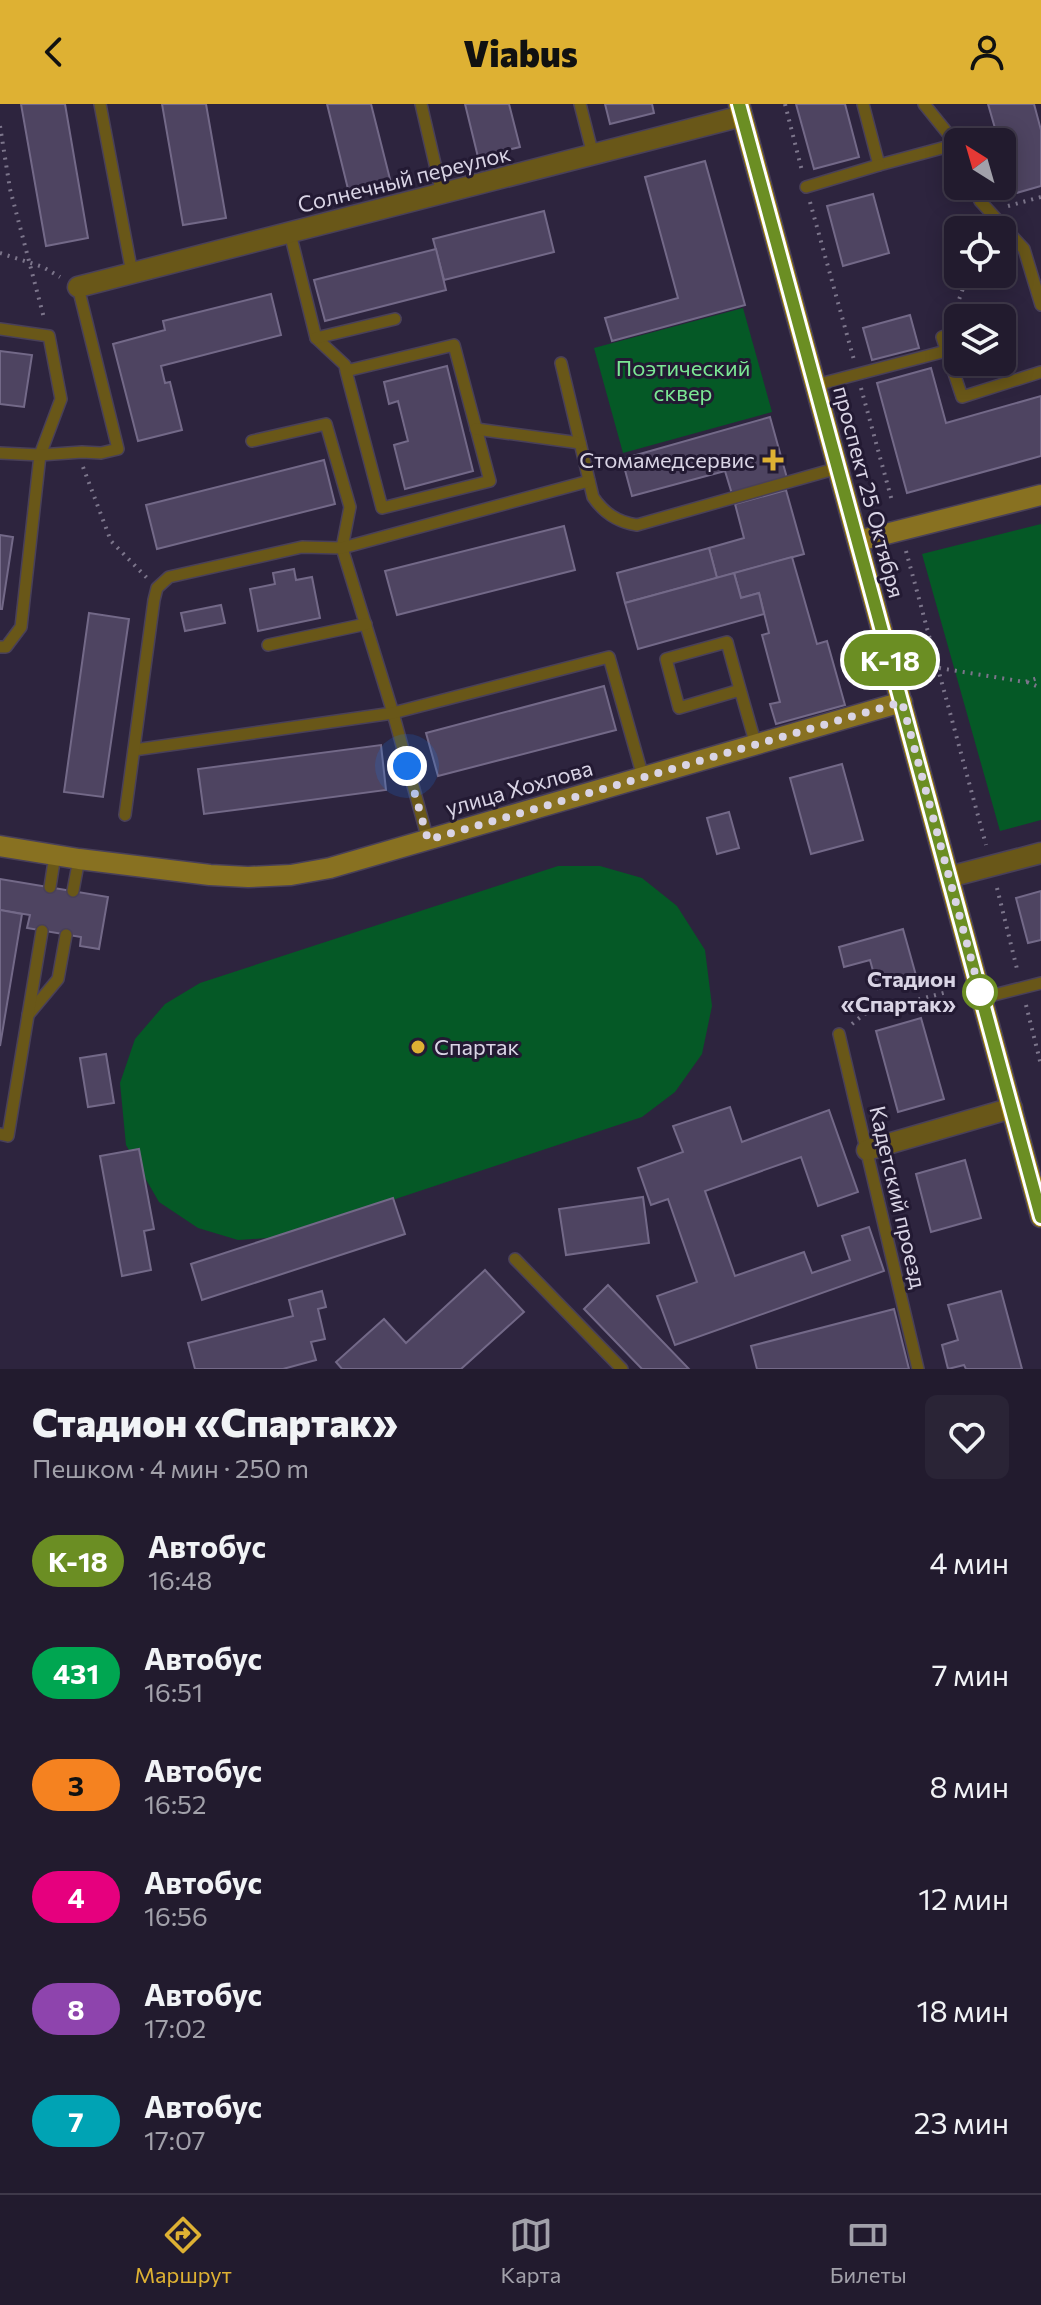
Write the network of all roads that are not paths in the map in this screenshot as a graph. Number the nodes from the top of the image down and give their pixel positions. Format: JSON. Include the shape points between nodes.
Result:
{"nodes":[{"id":1,"x":100,"y":104,"type":"edge"},
{"id":2,"x":421,"y":104,"type":"edge"},
{"id":3,"x":580,"y":104,"type":"edge"},
{"id":4,"x":863,"y":104,"type":"edge"},
{"id":5,"x":924,"y":104,"type":"edge"},
{"id":6,"x":740,"y":110,"type":"edge"},
{"id":7,"x":944,"y":128,"type":"edge"},
{"id":8,"x":944,"y":149,"type":"edge"},
{"id":9,"x":593,"y":155,"type":"junction"},
{"id":10,"x":879,"y":165,"type":"junction"},
{"id":11,"x":806,"y":187,"type":"road end"},
{"id":12,"x":442,"y":194,"type":"junction"},
{"id":13,"x":980,"y":200,"type":"edge"},
{"id":14,"x":290,"y":233,"type":"junction"},
{"id":15,"x":132,"y":273,"type":"junction"},
{"id":16,"x":78,"y":287,"type":"joint"},
{"id":17,"x":1041,"y":305,"type":"edge"},
{"id":18,"x":395,"y":319,"type":"dead end"},
{"id":19,"x":0,"y":329,"type":"edge"},
{"id":20,"x":316,"y":338,"type":"junction"},
{"id":21,"x":944,"y":352,"type":"edge"},
{"id":22,"x":561,"y":363,"type":"dead end"},
{"id":23,"x":346,"y":371,"type":"junction"},
{"id":24,"x":1041,"y":372,"type":"edge"},
{"id":25,"x":955,"y":376,"type":"edge"},
{"id":26,"x":816,"y":385,"type":"junction"},
{"id":27,"x":476,"y":429,"type":"junction"},
{"id":28,"x":252,"y":441,"type":"dead end"},
{"id":29,"x":580,"y":443,"type":"junction"},
{"id":30,"x":0,"y":453,"type":"edge"},
{"id":31,"x":40,"y":455,"type":"junction"},
{"id":32,"x":838,"y":468,"type":"junction"},
{"id":33,"x":589,"y":481,"type":"junction"},
{"id":34,"x":1041,"y":495,"type":"edge"},
{"id":35,"x":858,"y":541,"type":"junction"},
{"id":36,"x":342,"y":548,"type":"junction"},
{"id":37,"x":366,"y":624,"type":"junction"},
{"id":38,"x":268,"y":645,"type":"dead end"},
{"id":39,"x":0,"y":647,"type":"edge"},
{"id":40,"x":740,"y":690,"type":"junction"},
{"id":41,"x":902,"y":702,"type":"junction"},
{"id":42,"x":393,"y":713,"type":"junction"},
{"id":43,"x":756,"y":745,"type":"junction"},
{"id":44,"x":134,"y":750,"type":"junction"},
{"id":45,"x":643,"y":777,"type":"junction"},
{"id":46,"x":125,"y":815,"type":"dead end"},
{"id":47,"x":428,"y":840,"type":"junction"},
{"id":48,"x":0,"y":846,"type":"edge"},
{"id":49,"x":1041,"y":853,"type":"edge"},
{"id":50,"x":55,"y":855,"type":"junction"},
{"id":51,"x":79,"y":859,"type":"junction"},
{"id":52,"x":949,"y":877,"type":"junction"},
{"id":53,"x":50,"y":887,"type":"dead end"},
{"id":54,"x":73,"y":891,"type":"dead end"},
{"id":55,"x":42,"y":931,"type":"dead end"},
{"id":56,"x":66,"y":935,"type":"dead end"},
{"id":57,"x":1041,"y":983,"type":"edge"},
{"id":58,"x":982,"y":998,"type":"junction"},
{"id":59,"x":28,"y":1015,"type":"junction"},
{"id":60,"x":839,"y":1034,"type":"road end"},
{"id":61,"x":1012,"y":1108,"type":"junction"},
{"id":62,"x":0,"y":1134,"type":"edge"},
{"id":63,"x":867,"y":1150,"type":"junction"},
{"id":64,"x":1041,"y":1217,"type":"edge"},
{"id":65,"x":515,"y":1259,"type":"dead end"},
{"id":66,"x":622,"y":1369,"type":"edge"},
{"id":67,"x":918,"y":1369,"type":"edge"}],
"edges":[{"from":1,"to":15,"type":"lane"},
{"from":2,"to":12,"type":"lane"},
{"from":3,"to":9,"type":"lane"},
{"from":4,"to":10,"type":"lane"},
{"from":5,"to":7,"type":"lane"},
{"from":6,"to":9,"type":"street","name":"Солнечный переулок"},
{"from":6,"to":26,"type":"main road","name":"проспект 25 Октября"},
{"from":8,"to":10,"type":"lane"},
{"from":9,"to":12,"type":"street","name":"Солнечный переулок"},
{"from":10,"to":11,"type":"lane"},
{"from":12,"to":14,"type":"street","name":"Солнечный переулок"},
{"from":13,"to":17,"type":"lane","via":[[1024,249]]},
{"from":14,"to":15,"type":"street","name":"Солнечный переулок"},
{"from":14,"to":20,"type":"lane"},
{"from":15,"to":16,"type":"street","name":"Солнечный переулок"},
{"from":16,"to":31,"type":"lane","via":[[118,449]]},
{"from":18,"to":20,"type":"lane"},
{"from":19,"to":31,"type":"lane","via":[[49,336],[61,399]]},
{"from":20,"to":23,"type":"lane"},
{"from":21,"to":26,"type":"lane"},
{"from":22,"to":29,"type":"lane"},
{"from":23,"to":27,"type":"lane","via":[[454,345]]},
{"from":23,"to":27,"type":"lane","via":[[382,508],[490,481]]},
{"from":24,"to":25,"type":"lane","via":[[962,397]]},
{"from":26,"to":32,"type":"main road","name":"проспект 25 Октября"},
{"from":27,"to":29,"type":"lane"},
{"from":28,"to":36,"type":"lane","via":[[326,424],[350,507]]},
{"from":29,"to":33,"type":"lane"},
{"from":30,"to":31,"type":"lane"},
{"from":31,"to":39,"type":"lane","via":[[21,627],[6,647]]},
{"from":32,"to":33,"type":"lane","via":[[637,525],[601,508]]},
{"from":32,"to":35,"type":"main road","name":"проспект 25 Октября"},
{"from":33,"to":36,"type":"lane"},
{"from":34,"to":35,"type":"street"},
{"from":35,"to":41,"type":"main road","name":"проспект 25 Октября"},
{"from":36,"to":37,"type":"lane"},
{"from":36,"to":44,"type":"lane","via":[[302,547],[169,577],[157,588]]},
{"from":37,"to":38,"type":"lane"},
{"from":37,"to":42,"type":"lane"},
{"from":40,"to":40,"type":"lane","via":[[679,708],[666,659],[727,642]]},
{"from":40,"to":43,"type":"lane"},
{"from":41,"to":43,"type":"street","name":"улица Хохлова"},
{"from":41,"to":52,"type":"main road","name":"проспект 25 Октября"},
{"from":42,"to":44,"type":"lane"},
{"from":42,"to":45,"type":"lane","via":[[609,657]]},
{"from":42,"to":47,"type":"lane"},
{"from":43,"to":45,"type":"street","name":"улица Хохлова"},
{"from":44,"to":46,"type":"lane"},
{"from":45,"to":47,"type":"street","name":"улица Хохлова"},
{"from":47,"to":51,"type":"street","name":"улица Хохлова","via":[[330,868],[277,875],[210,875]]},
{"from":48,"to":50,"type":"street","name":"улица Хохлова"},
{"from":49,"to":52,"type":"street"},
{"from":50,"to":51,"type":"street","name":"улица Хохлова"},
{"from":50,"to":53,"type":"lane"},
{"from":51,"to":54,"type":"lane"},
{"from":52,"to":58,"type":"main road","name":"проспект 25 Октября"},
{"from":55,"to":59,"type":"lane"},
{"from":56,"to":59,"type":"lane","via":[[58,979]]},
{"from":57,"to":58,"type":"lane"},
{"from":58,"to":61,"type":"main road","name":"проспект 25 Октября"},
{"from":59,"to":62,"type":"lane","via":[[8,1136]]},
{"from":60,"to":63,"type":"lane","name":"Кадетский проезд"},
{"from":61,"to":63,"type":"street"},
{"from":61,"to":64,"type":"main road","name":"проспект 25 Октября"},
{"from":63,"to":67,"type":"lane","name":"Кадетский проезд"},
{"from":65,"to":66,"type":"lane"}]}
